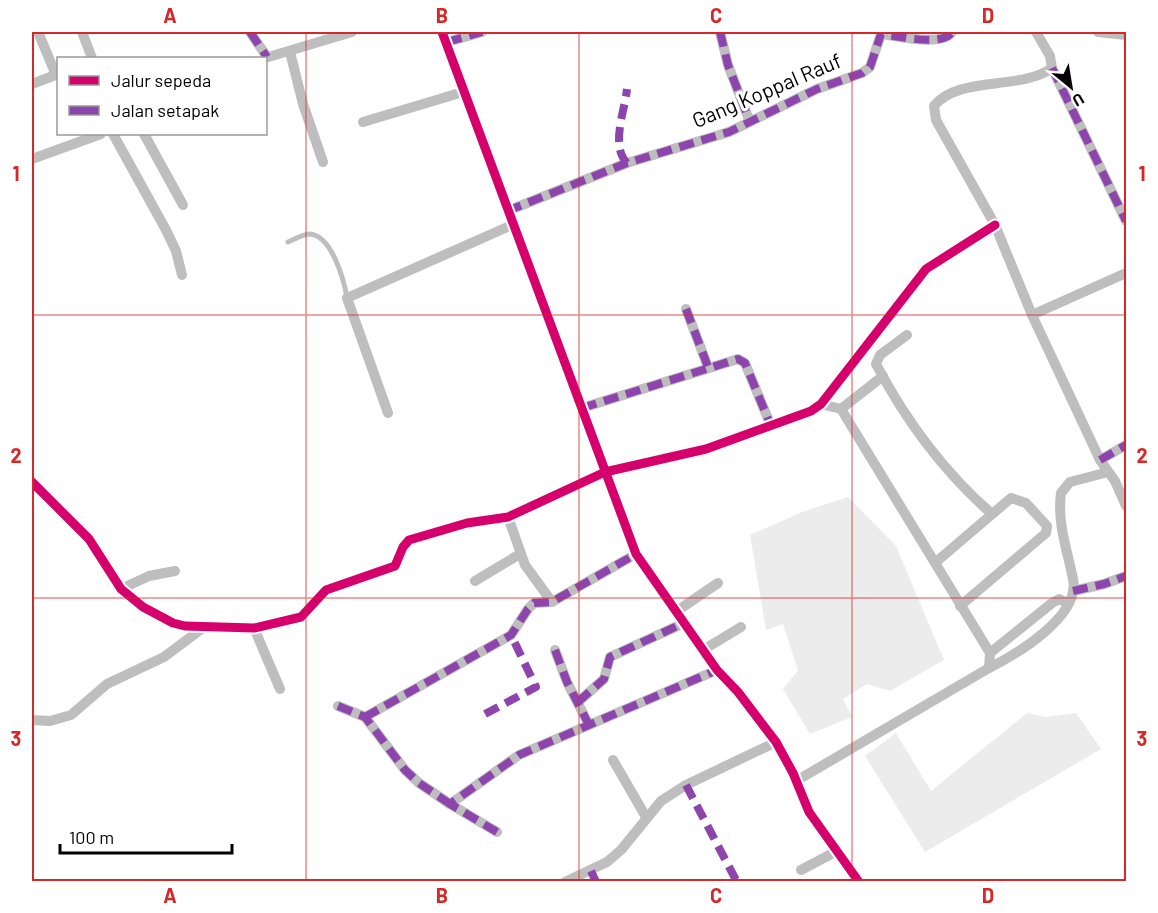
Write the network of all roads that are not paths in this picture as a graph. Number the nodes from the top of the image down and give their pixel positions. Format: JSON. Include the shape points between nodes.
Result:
{"nodes":[{"id":1,"x":38,"y":32,"type":"edge"},
{"id":2,"x":82,"y":32,"type":"edge"},
{"id":3,"x":250,"y":32,"type":"edge"},
{"id":4,"x":352,"y":32,"type":"edge"},
{"id":5,"x":482,"y":32,"type":"edge"},
{"id":6,"x":720,"y":32,"type":"edge"},
{"id":7,"x":952,"y":32,"type":"edge"},
{"id":8,"x":1036,"y":32,"type":"edge"},
{"id":9,"x":1098,"y":32,"type":"edge"},
{"id":10,"x":876,"y":33,"type":"edge"},
{"id":11,"x":1126,"y":35,"type":"edge"},
{"id":12,"x":444,"y":37,"type":"edge"},
{"id":13,"x":290,"y":52,"type":"junction"},
{"id":14,"x":92,"y":57,"type":"edge"},
{"id":15,"x":265,"y":57,"type":"edge"},
{"id":16,"x":267,"y":58,"type":"edge"},
{"id":17,"x":1052,"y":68,"type":"junction"},
{"id":18,"x":57,"y":75,"type":"edge"},
{"id":19,"x":32,"y":84,"type":"edge"},
{"id":20,"x":464,"y":92,"type":"junction"},
{"id":21,"x":363,"y":122,"type":"dead end"},
{"id":22,"x":750,"y":122,"type":"junction"},
{"id":23,"x":98,"y":135,"type":"edge"},
{"id":24,"x":114,"y":135,"type":"edge"},
{"id":25,"x":145,"y":135,"type":"edge"},
{"id":26,"x":32,"y":159,"type":"edge"},
{"id":27,"x":323,"y":162,"type":"dead end"},
{"id":28,"x":183,"y":205,"type":"dead end"},
{"id":29,"x":507,"y":211,"type":"junction"},
{"id":30,"x":1126,"y":221,"type":"edge"},
{"id":31,"x":512,"y":225,"type":"junction"},
{"id":32,"x":995,"y":225,"type":"junction"},
{"id":33,"x":288,"y":242,"type":"dead end"},
{"id":34,"x":1126,"y":273,"type":"edge"},
{"id":35,"x":182,"y":275,"type":"dead end"},
{"id":36,"x":347,"y":298,"type":"junction"},
{"id":37,"x":686,"y":309,"type":"dead end"},
{"id":38,"x":1032,"y":315,"type":"junction"},
{"id":39,"x":907,"y":335,"type":"dead end"},
{"id":40,"x":708,"y":366,"type":"junction"},
{"id":41,"x":883,"y":376,"type":"junction"},
{"id":42,"x":821,"y":404,"type":"junction"},
{"id":43,"x":582,"y":408,"type":"junction"},
{"id":44,"x":842,"y":409,"type":"junction"},
{"id":45,"x":388,"y":413,"type":"dead end"},
{"id":46,"x":771,"y":426,"type":"junction"},
{"id":47,"x":1126,"y":445,"type":"edge"},
{"id":48,"x":1100,"y":460,"type":"junction"},
{"id":49,"x":605,"y":472,"type":"junction"},
{"id":50,"x":1108,"y":472,"type":"junction"},
{"id":51,"x":32,"y":482,"type":"edge"},
{"id":52,"x":1126,"y":506,"type":"edge"},
{"id":53,"x":992,"y":514,"type":"junction"},
{"id":54,"x":508,"y":517,"type":"junction"},
{"id":55,"x":520,"y":554,"type":"junction"},
{"id":56,"x":636,"y":554,"type":"junction"},
{"id":57,"x":936,"y":562,"type":"junction"},
{"id":58,"x":175,"y":571,"type":"dead end"},
{"id":59,"x":1126,"y":576,"type":"edge"},
{"id":60,"x":475,"y":581,"type":"dead end"},
{"id":61,"x":718,"y":583,"type":"dead end"},
{"id":62,"x":121,"y":589,"type":"junction"},
{"id":63,"x":1073,"y":591,"type":"junction"},
{"id":64,"x":552,"y":602,"type":"junction"},
{"id":65,"x":1067,"y":603,"type":"junction"},
{"id":66,"x":960,"y":606,"type":"junction"},
{"id":67,"x":677,"y":611,"type":"junction"},
{"id":68,"x":684,"y":623,"type":"junction"},
{"id":69,"x":204,"y":627,"type":"junction"},
{"id":70,"x":741,"y":627,"type":"dead end"},
{"id":71,"x":254,"y":628,"type":"junction"},
{"id":72,"x":555,"y":650,"type":"dead end"},
{"id":73,"x":703,"y":650,"type":"junction"},
{"id":74,"x":990,"y":653,"type":"junction"},
{"id":75,"x":989,"y":668,"type":"junction"},
{"id":76,"x":717,"y":670,"type":"junction"},
{"id":77,"x":280,"y":689,"type":"dead end"},
{"id":78,"x":578,"y":702,"type":"junction"},
{"id":79,"x":338,"y":706,"type":"dead end"},
{"id":80,"x":365,"y":717,"type":"junction"},
{"id":81,"x":32,"y":720,"type":"edge"},
{"id":82,"x":589,"y":725,"type":"junction"},
{"id":83,"x":776,"y":742,"type":"junction"},
{"id":84,"x":613,"y":760,"type":"dead end"},
{"id":85,"x":796,"y":781,"type":"junction"},
{"id":86,"x":450,"y":804,"type":"junction"},
{"id":87,"x":646,"y":818,"type":"junction"},
{"id":88,"x":497,"y":832,"type":"dead end"},
{"id":89,"x":837,"y":851,"type":"junction"},
{"id":90,"x":801,"y":870,"type":"dead end"},
{"id":91,"x":565,"y":882,"type":"edge"},
{"id":92,"x":859,"y":882,"type":"edge"}],
"edges":[{"from":1,"to":18,"type":"street"},
{"from":2,"to":14,"type":"street"},
{"from":3,"to":15,"type":"street"},
{"from":4,"to":13,"type":"street"},
{"from":5,"to":12,"type":"street"},
{"from":6,"to":22,"type":"street"},
{"from":7,"to":10,"type":"street","name":"Gang Koppal Rauf","via":[[939,40]]},
{"from":8,"to":17,"type":"street","via":[[1050,56]]},
{"from":9,"to":11,"type":"street"},
{"from":10,"to":22,"type":"street","name":"Gang Koppal Rauf","via":[[870,67],[862,73],[817,89]]},
{"from":12,"to":20,"type":"street"},
{"from":13,"to":16,"type":"street"},
{"from":13,"to":27,"type":"street"},
{"from":17,"to":30,"type":"street"},
{"from":17,"to":32,"type":"street","via":[[1034,78],[960,90],[938,100],[934,106],[936,120]]},
{"from":18,"to":19,"type":"street"},
{"from":20,"to":21,"type":"street"},
{"from":20,"to":29,"type":"street"},
{"from":22,"to":29,"type":"street","name":"Gang Koppal Rauf","via":[[715,137],[627,163]]},
{"from":23,"to":26,"type":"street"},
{"from":24,"to":35,"type":"street","via":[[171,241]]},
{"from":25,"to":28,"type":"street"},
{"from":29,"to":31,"type":"street"},
{"from":31,"to":36,"type":"street"},
{"from":31,"to":43,"type":"street"},
{"from":32,"to":38,"type":"street"},
{"from":32,"to":42,"type":"street","via":[[926,270]]},
{"from":33,"to":36,"type":"lane","via":[[307,234],[319,237],[343,278]]},
{"from":34,"to":38,"type":"street"},
{"from":36,"to":45,"type":"street"},
{"from":37,"to":40,"type":"street"},
{"from":38,"to":48,"type":"street"},
{"from":39,"to":41,"type":"street","via":[[876,360]]},
{"from":40,"to":43,"type":"street"},
{"from":40,"to":46,"type":"street","via":[[742,360]]},
{"from":41,"to":44,"type":"street"},
{"from":41,"to":53,"type":"street","via":[[930,448],[970,495]]},
{"from":42,"to":44,"type":"street"},
{"from":42,"to":46,"type":"street"},
{"from":43,"to":49,"type":"street"},
{"from":44,"to":57,"type":"street"},
{"from":46,"to":49,"type":"street","via":[[706,449]]},
{"from":47,"to":48,"type":"street"},
{"from":48,"to":50,"type":"street"},
{"from":49,"to":54,"type":"street"},
{"from":49,"to":56,"type":"street"},
{"from":50,"to":52,"type":"street"},
{"from":50,"to":63,"type":"street","via":[[1070,482],[1061,493],[1060,526]]},
{"from":51,"to":62,"type":"street","via":[[88,539]]},
{"from":53,"to":57,"type":"street"},
{"from":53,"to":66,"type":"street","via":[[1015,498],[1026,503],[1047,531]]},
{"from":54,"to":55,"type":"street"},
{"from":54,"to":71,"type":"street","via":[[409,540],[398,563],[391,568],[326,590],[301,617]]},
{"from":55,"to":60,"type":"street"},
{"from":55,"to":64,"type":"street"},
{"from":56,"to":64,"type":"street"},
{"from":56,"to":67,"type":"street"},
{"from":57,"to":66,"type":"street"},
{"from":58,"to":62,"type":"street","via":[[149,576]]},
{"from":59,"to":63,"type":"street"},
{"from":61,"to":67,"type":"street"},
{"from":62,"to":69,"type":"street","via":[[143,607],[173,622]]},
{"from":63,"to":65,"type":"street"},
{"from":64,"to":80,"type":"street","via":[[534,603],[511,635]]},
{"from":65,"to":74,"type":"street","via":[[1059,599],[1052,603]]},
{"from":65,"to":75,"type":"street","via":[[1033,642]]},
{"from":66,"to":74,"type":"street"},
{"from":67,"to":68,"type":"street"},
{"from":68,"to":73,"type":"street"},
{"from":68,"to":78,"type":"street","via":[[610,657],[604,679]]},
{"from":69,"to":71,"type":"street"},
{"from":69,"to":81,"type":"street","via":[[152,664],[107,684],[71,715],[50,721]]},
{"from":70,"to":73,"type":"street"},
{"from":71,"to":77,"type":"street"},
{"from":72,"to":78,"type":"street"},
{"from":73,"to":76,"type":"street"},
{"from":74,"to":75,"type":"street"},
{"from":75,"to":85,"type":"street"},
{"from":76,"to":82,"type":"street"},
{"from":76,"to":83,"type":"street"},
{"from":78,"to":82,"type":"street"},
{"from":79,"to":80,"type":"street"},
{"from":80,"to":86,"type":"street","via":[[405,770]]},
{"from":82,"to":86,"type":"street","via":[[519,755]]},
{"from":83,"to":85,"type":"street"},
{"from":83,"to":87,"type":"street","via":[[680,789],[656,805]]},
{"from":84,"to":87,"type":"street"},
{"from":85,"to":89,"type":"street","via":[[809,812]]},
{"from":86,"to":88,"type":"street"},
{"from":87,"to":91,"type":"street","via":[[607,862]]},
{"from":89,"to":90,"type":"street"},
{"from":89,"to":92,"type":"street"}]}
